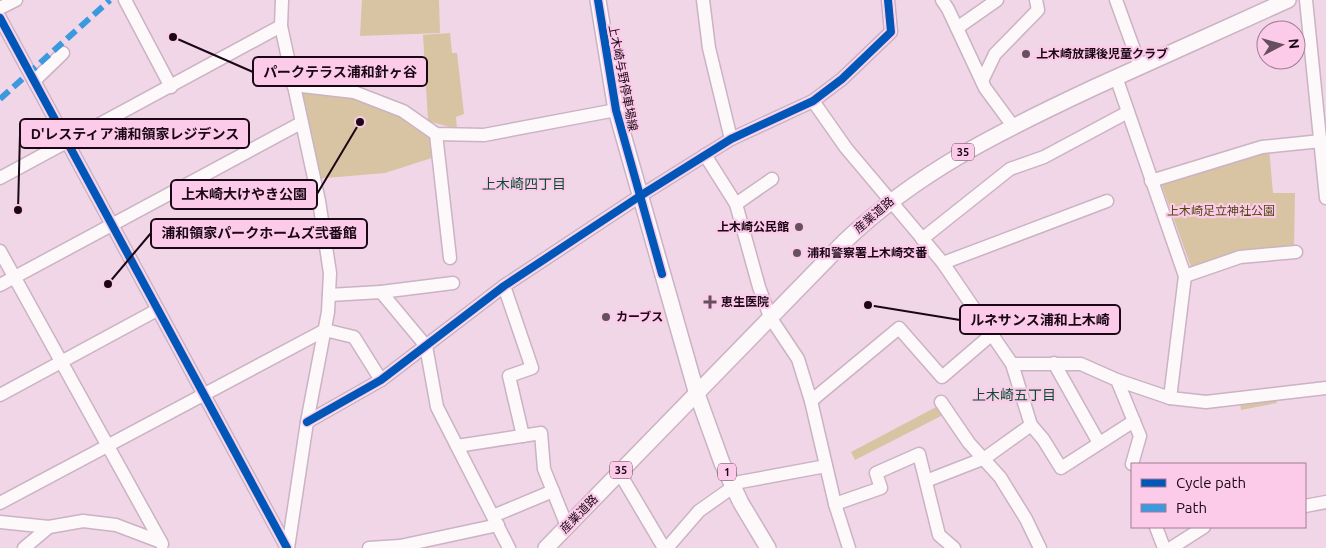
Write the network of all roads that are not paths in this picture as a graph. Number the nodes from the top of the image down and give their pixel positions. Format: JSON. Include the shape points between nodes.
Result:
{"nodes":[{"id":1,"x":16,"y":0,"type":"edge"},
{"id":2,"x":125,"y":0,"type":"edge"},
{"id":3,"x":282,"y":0,"type":"edge"},
{"id":4,"x":598,"y":0,"type":"edge"},
{"id":5,"x":703,"y":0,"type":"edge"},
{"id":6,"x":888,"y":0,"type":"edge"},
{"id":7,"x":942,"y":0,"type":"edge"},
{"id":8,"x":997,"y":0,"type":"edge"},
{"id":9,"x":1036,"y":0,"type":"edge"},
{"id":10,"x":1116,"y":0,"type":"edge"},
{"id":11,"x":1288,"y":0,"type":"edge"},
{"id":12,"x":1306,"y":0,"type":"edge"},
{"id":13,"x":0,"y":8,"type":"edge"},
{"id":14,"x":0,"y":18,"type":"edge"},
{"id":15,"x":281,"y":26,"type":"junction"},
{"id":16,"x":957,"y":28,"type":"junction"},
{"id":17,"x":63,"y":53,"type":"dead end"},
{"id":18,"x":1140,"y":66,"type":"junction"},
{"id":19,"x":1116,"y":77,"type":"junction"},
{"id":20,"x":34,"y":81,"type":"junction"},
{"id":21,"x":982,"y":81,"type":"junction"},
{"id":22,"x":293,"y":86,"type":"junction"},
{"id":23,"x":170,"y":87,"type":"junction"},
{"id":24,"x":1321,"y":100,"type":"edge"},
{"id":25,"x":813,"y":101,"type":"junction"},
{"id":26,"x":616,"y":110,"type":"junction"},
{"id":27,"x":1128,"y":112,"type":"junction"},
{"id":28,"x":301,"y":123,"type":"junction"},
{"id":29,"x":1013,"y":126,"type":"junction"},
{"id":30,"x":436,"y":134,"type":"junction"},
{"id":31,"x":731,"y":140,"type":"junction"},
{"id":32,"x":67,"y":143,"type":"junction"},
{"id":33,"x":1323,"y":143,"type":"edge"},
{"id":34,"x":705,"y":155,"type":"junction"},
{"id":35,"x":0,"y":178,"type":"edge"},
{"id":36,"x":772,"y":179,"type":"dead end"},
{"id":37,"x":1151,"y":181,"type":"junction"},
{"id":38,"x":640,"y":196,"type":"junction"},
{"id":39,"x":1326,"y":198,"type":"edge"},
{"id":40,"x":891,"y":200,"type":"junction"},
{"id":41,"x":1107,"y":201,"type":"dead end"},
{"id":42,"x":736,"y":204,"type":"junction"},
{"id":43,"x":112,"y":226,"type":"junction"},
{"id":44,"x":922,"y":239,"type":"junction"},
{"id":45,"x":0,"y":251,"type":"edge"},
{"id":46,"x":1296,"y":252,"type":"dead end"},
{"id":47,"x":450,"y":258,"type":"dead end"},
{"id":48,"x":943,"y":263,"type":"junction"},
{"id":49,"x":1185,"y":276,"type":"junction"},
{"id":50,"x":14,"y":277,"type":"junction"},
{"id":51,"x":453,"y":283,"type":"dead end"},
{"id":52,"x":0,"y":285,"type":"edge"},
{"id":53,"x":504,"y":286,"type":"junction"},
{"id":54,"x":381,"y":292,"type":"junction"},
{"id":55,"x":329,"y":295,"type":"junction"},
{"id":56,"x":157,"y":310,"type":"junction"},
{"id":57,"x":770,"y":317,"type":"junction"},
{"id":58,"x":324,"y":330,"type":"junction"},
{"id":59,"x":991,"y":335,"type":"junction"},
{"id":60,"x":426,"y":346,"type":"junction"},
{"id":61,"x":62,"y":363,"type":"junction"},
{"id":62,"x":1054,"y":363,"type":"junction"},
{"id":63,"x":1012,"y":364,"type":"junction"},
{"id":64,"x":381,"y":380,"type":"junction"},
{"id":65,"x":1117,"y":380,"type":"junction"},
{"id":66,"x":1326,"y":388,"type":"edge"},
{"id":67,"x":696,"y":392,"type":"junction"},
{"id":68,"x":0,"y":395,"type":"edge"},
{"id":69,"x":203,"y":395,"type":"junction"},
{"id":70,"x":1170,"y":398,"type":"junction"},
{"id":71,"x":811,"y":401,"type":"junction"},
{"id":72,"x":941,"y":402,"type":"dead end"},
{"id":73,"x":1134,"y":421,"type":"junction"},
{"id":74,"x":307,"y":422,"type":"junction"},
{"id":75,"x":1031,"y":425,"type":"junction"},
{"id":76,"x":523,"y":436,"type":"junction"},
{"id":77,"x":1099,"y":443,"type":"junction"},
{"id":78,"x":107,"y":446,"type":"junction"},
{"id":79,"x":457,"y":446,"type":"junction"},
{"id":80,"x":985,"y":458,"type":"junction"},
{"id":81,"x":1133,"y":463,"type":"edge"},
{"id":82,"x":826,"y":466,"type":"junction"},
{"id":83,"x":619,"y":472,"type":"junction"},
{"id":84,"x":926,"y":481,"type":"junction"},
{"id":85,"x":733,"y":486,"type":"junction"},
{"id":86,"x":553,"y":491,"type":"junction"},
{"id":87,"x":1326,"y":502,"type":"edge"},
{"id":88,"x":0,"y":503,"type":"edge"},
{"id":89,"x":835,"y":504,"type":"junction"},
{"id":90,"x":1306,"y":506,"type":"edge"},
{"id":91,"x":496,"y":521,"type":"junction"},
{"id":92,"x":0,"y":522,"type":"edge"},
{"id":93,"x":567,"y":526,"type":"junction"},
{"id":94,"x":49,"y":527,"type":"junction"},
{"id":95,"x":1156,"y":528,"type":"edge"},
{"id":96,"x":1202,"y":528,"type":"edge"},
{"id":97,"x":447,"y":542,"type":"edge"},
{"id":98,"x":163,"y":546,"type":"edge"},
{"id":99,"x":24,"y":548,"type":"edge"},
{"id":100,"x":287,"y":548,"type":"edge"},
{"id":101,"x":369,"y":548,"type":"edge"},
{"id":102,"x":509,"y":548,"type":"edge"},
{"id":103,"x":546,"y":548,"type":"edge"},
{"id":104,"x":665,"y":548,"type":"edge"},
{"id":105,"x":768,"y":548,"type":"edge"},
{"id":106,"x":849,"y":548,"type":"edge"},
{"id":107,"x":954,"y":548,"type":"edge"},
{"id":108,"x":1040,"y":548,"type":"edge"},
{"id":109,"x":1164,"y":548,"type":"edge"},
{"id":110,"x":1171,"y":548,"type":"edge"}],
"edges":[{"from":1,"to":13,"type":"street"},
{"from":2,"to":23,"type":"street"},
{"from":3,"to":15,"type":"street"},
{"from":4,"to":26,"type":"main road","name":"上木崎与野停車場線"},
{"from":5,"to":31,"type":"street","via":[[709,48]]},
{"from":6,"to":25,"type":"street","via":[[891,32],[842,79]]},
{"from":7,"to":16,"type":"street"},
{"from":8,"to":16,"type":"street"},
{"from":9,"to":21,"type":"street","via":[[1038,10],[995,54]]},
{"from":10,"to":18,"type":"street"},
{"from":11,"to":18,"type":"main road","name":"産業道路","number":"35"},
{"from":12,"to":24,"type":"street"},
{"from":14,"to":20,"type":"street"},
{"from":15,"to":22,"type":"street"},
{"from":15,"to":23,"type":"street"},
{"from":16,"to":21,"type":"street"},
{"from":17,"to":20,"type":"street"},
{"from":18,"to":19,"type":"main road","name":"産業道路","number":"35"},
{"from":19,"to":27,"type":"street"},
{"from":19,"to":29,"type":"main road","name":"産業道路","number":"35"},
{"from":20,"to":32,"type":"street"},
{"from":21,"to":29,"type":"street"},
{"from":22,"to":28,"type":"street"},
{"from":22,"to":30,"type":"street","via":[[354,92],[403,111]]},
{"from":23,"to":32,"type":"street"},
{"from":24,"to":33,"type":"street"},
{"from":25,"to":31,"type":"street"},
{"from":25,"to":40,"type":"street","via":[[846,148]]},
{"from":26,"to":30,"type":"street","via":[[484,135]]},
{"from":26,"to":38,"type":"main road","name":"上木崎与野停車場線"},
{"from":27,"to":37,"type":"street"},
{"from":27,"to":44,"type":"street","via":[[1044,157],[1010,168]]},
{"from":28,"to":43,"type":"street"},
{"from":28,"to":55,"type":"street","via":[[319,201],[330,273]]},
{"from":29,"to":40,"type":"main road","name":"産業道路","number":"35","via":[[952,159]]},
{"from":30,"to":47,"type":"street"},
{"from":31,"to":34,"type":"street"},
{"from":32,"to":35,"type":"street"},
{"from":32,"to":43,"type":"street"},
{"from":33,"to":37,"type":"street","via":[[1262,146]]},
{"from":33,"to":39,"type":"street"},
{"from":34,"to":38,"type":"street"},
{"from":34,"to":42,"type":"street"},
{"from":36,"to":42,"type":"street"},
{"from":37,"to":49,"type":"street"},
{"from":38,"to":53,"type":"street"},
{"from":38,"to":67,"type":"main road","name":"上木崎与野停車場線"},
{"from":40,"to":44,"type":"street"},
{"from":40,"to":57,"type":"main road","name":"産業道路","number":"35"},
{"from":41,"to":48,"type":"street"},
{"from":42,"to":57,"type":"street"},
{"from":43,"to":50,"type":"street"},
{"from":43,"to":56,"type":"street"},
{"from":44,"to":48,"type":"street"},
{"from":45,"to":50,"type":"street"},
{"from":46,"to":49,"type":"street","via":[[1240,256]]},
{"from":48,"to":59,"type":"street"},
{"from":49,"to":70,"type":"street"},
{"from":50,"to":52,"type":"street"},
{"from":50,"to":61,"type":"street"},
{"from":51,"to":54,"type":"street"},
{"from":53,"to":60,"type":"street"},
{"from":53,"to":76,"type":"street","via":[[532,368],[509,376]]},
{"from":54,"to":55,"type":"street"},
{"from":54,"to":60,"type":"street"},
{"from":55,"to":58,"type":"street"},
{"from":56,"to":61,"type":"street"},
{"from":56,"to":69,"type":"street"},
{"from":57,"to":67,"type":"main road","name":"産業道路","number":"35"},
{"from":57,"to":71,"type":"street","via":[[798,359]]},
{"from":58,"to":64,"type":"street","via":[[354,336]]},
{"from":58,"to":69,"type":"street"},
{"from":58,"to":74,"type":"street"},
{"from":59,"to":63,"type":"street"},
{"from":59,"to":71,"type":"street","via":[[942,377],[899,328]]},
{"from":60,"to":64,"type":"street"},
{"from":60,"to":79,"type":"street","via":[[437,407]]},
{"from":61,"to":68,"type":"street"},
{"from":61,"to":78,"type":"street"},
{"from":62,"to":63,"type":"street"},
{"from":62,"to":65,"type":"street","via":[[1081,364]]},
{"from":62,"to":77,"type":"street"},
{"from":63,"to":75,"type":"street"},
{"from":64,"to":74,"type":"street"},
{"from":65,"to":70,"type":"street"},
{"from":65,"to":73,"type":"street"},
{"from":66,"to":70,"type":"street","via":[[1206,402]]},
{"from":67,"to":83,"type":"main road","name":"産業道路","number":"35"},
{"from":67,"to":85,"type":"main road","number":"1"},
{"from":69,"to":78,"type":"street"},
{"from":69,"to":100,"type":"street"},
{"from":71,"to":82,"type":"street"},
{"from":72,"to":80,"type":"street","via":[[968,442]]},
{"from":73,"to":77,"type":"street"},
{"from":73,"to":81,"type":"street","via":[[1140,436]]},
{"from":74,"to":100,"type":"street"},
{"from":75,"to":77,"type":"street","via":[[1061,468]]},
{"from":75,"to":80,"type":"street"},
{"from":76,"to":79,"type":"street"},
{"from":76,"to":86,"type":"street","via":[[540,433],[544,469]]},
{"from":78,"to":88,"type":"street"},
{"from":78,"to":98,"type":"street"},
{"from":79,"to":91,"type":"street"},
{"from":80,"to":84,"type":"street"},
{"from":80,"to":108,"type":"street","via":[[1026,519]]},
{"from":82,"to":85,"type":"street","via":[[742,481]]},
{"from":82,"to":89,"type":"street"},
{"from":83,"to":93,"type":"main road","name":"産業道路","number":"35"},
{"from":83,"to":104,"type":"street"},
{"from":84,"to":89,"type":"street","via":[[919,454],[876,473],[881,488]]},
{"from":84,"to":107,"type":"street","via":[[939,535]]},
{"from":85,"to":104,"type":"street","via":[[698,511]]},
{"from":85,"to":105,"type":"main road","number":"1"},
{"from":86,"to":91,"type":"street"},
{"from":86,"to":93,"type":"street"},
{"from":87,"to":90,"type":"street"},
{"from":89,"to":106,"type":"street"},
{"from":91,"to":97,"type":"street"},
{"from":91,"to":102,"type":"street"},
{"from":92,"to":94,"type":"street"},
{"from":93,"to":103,"type":"main road","name":"産業道路","number":"35"},
{"from":94,"to":98,"type":"street","via":[[83,521],[116,525]]},
{"from":94,"to":99,"type":"street"},
{"from":95,"to":109,"type":"street"},
{"from":96,"to":110,"type":"street"},
{"from":97,"to":101,"type":"street"}]}
